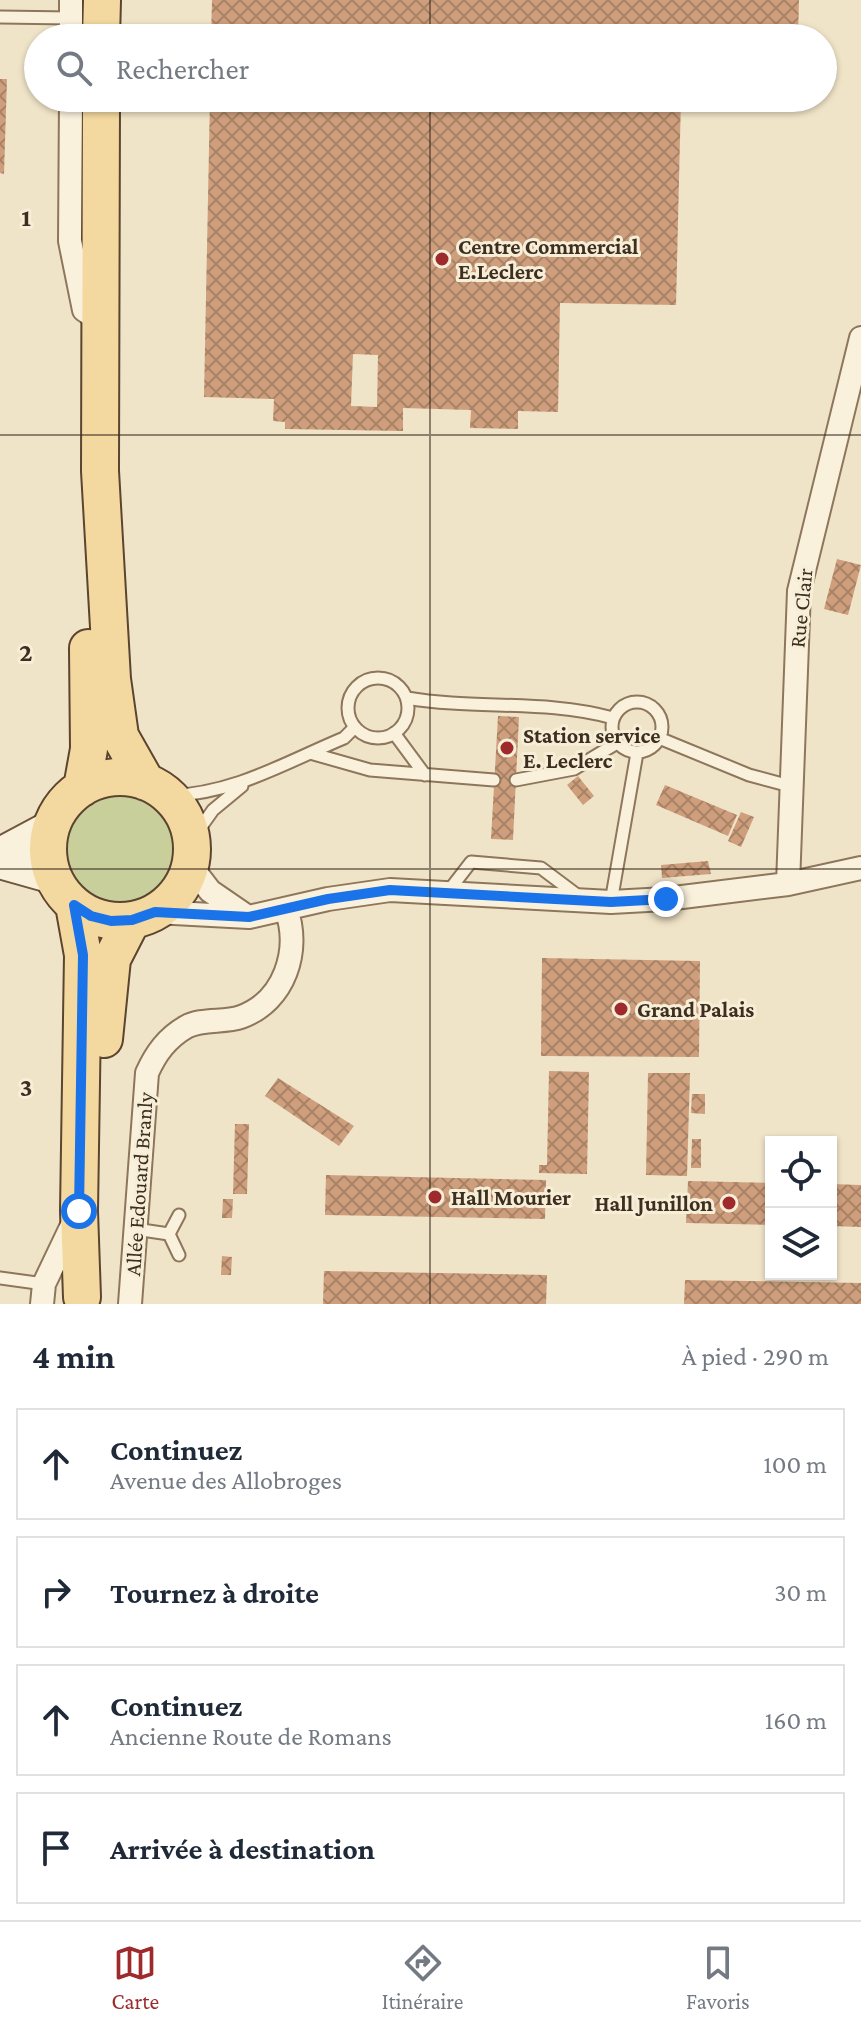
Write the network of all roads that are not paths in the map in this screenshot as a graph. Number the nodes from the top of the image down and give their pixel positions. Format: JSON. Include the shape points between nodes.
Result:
{"nodes":[{"id":1,"x":79,"y":14,"type":"edge"},
{"id":2,"x":0,"y":17,"type":"edge"},
{"id":3,"x":71,"y":112,"type":"edge"},
{"id":4,"x":101,"y":112,"type":"edge"},
{"id":5,"x":99,"y":320,"type":"junction"},
{"id":6,"x":861,"y":338,"type":"edge"},
{"id":7,"x":100,"y":471,"type":"junction"},
{"id":8,"x":407,"y":698,"type":"junction"},
{"id":9,"x":613,"y":718,"type":"junction"},
{"id":10,"x":355,"y":727,"type":"junction"},
{"id":11,"x":394,"y":733,"type":"junction"},
{"id":12,"x":659,"y":738,"type":"junction"},
{"id":13,"x":617,"y":743,"type":"junction"},
{"id":14,"x":309,"y":753,"type":"junction"},
{"id":15,"x":637,"y":753,"type":"junction"},
{"id":16,"x":425,"y":775,"type":"junction"},
{"id":17,"x":494,"y":780,"type":"dead end"},
{"id":18,"x":516,"y":780,"type":"dead end"},
{"id":19,"x":244,"y":784,"type":"junction"},
{"id":20,"x":790,"y":786,"type":"junction"},
{"id":21,"x":82,"y":788,"type":"junction"},
{"id":22,"x":157,"y":789,"type":"junction"},
{"id":23,"x":51,"y":827,"type":"junction"},
{"id":24,"x":190,"y":853,"type":"junction"},
{"id":25,"x":0,"y":854,"type":"edge"},
{"id":26,"x":0,"y":862,"type":"edge"},
{"id":27,"x":861,"y":868,"type":"edge"},
{"id":28,"x":788,"y":884,"type":"junction"},
{"id":29,"x":63,"y":891,"type":"junction"},
{"id":30,"x":447,"y":893,"type":"junction"},
{"id":31,"x":584,"y":900,"type":"junction"},
{"id":32,"x":611,"y":902,"type":"junction"},
{"id":33,"x":286,"y":909,"type":"junction"},
{"id":34,"x":144,"y":916,"type":"junction"},
{"id":35,"x":249,"y":917,"type":"junction"},
{"id":36,"x":79,"y":1211,"type":"junction"},
{"id":37,"x":179,"y":1215,"type":"dead end"},
{"id":38,"x":135,"y":1229,"type":"junction"},
{"id":39,"x":169,"y":1234,"type":"junction"},
{"id":40,"x":179,"y":1255,"type":"dead end"},
{"id":41,"x":0,"y":1278,"type":"edge"},
{"id":42,"x":43,"y":1294,"type":"edge"},
{"id":43,"x":82,"y":1301,"type":"edge"},
{"id":44,"x":130,"y":1304,"type":"edge"}],
"edges":[{"from":1,"to":2,"type":"lane"},
{"from":3,"to":5,"type":"street","via":[[70,241],[84,310]]},
{"from":4,"to":5,"type":"main road"},
{"from":5,"to":7,"type":"main road"},
{"from":6,"to":20,"type":"street","name":"Rue Clair","via":[[799,591]]},
{"from":7,"to":21,"type":"main road","via":[[89,606],[89,749]]},
{"from":7,"to":22,"type":"main road","via":[[116,721],[124,748]]},
{"from":8,"to":9,"type":"lane","via":[[537,705]]},
{"from":8,"to":10,"type":"lane","via":[[392,680],[378,677],[358,684],[348,705]]},
{"from":8,"to":11,"type":"lane","via":[[405,722]]},
{"from":9,"to":12,"type":"lane","via":[[626,704],[646,703],[660,716]]},
{"from":9,"to":13,"type":"lane"},
{"from":10,"to":11,"type":"lane","via":[[375,738]]},
{"from":10,"to":14,"type":"lane","via":[[344,738]]},
{"from":11,"to":16,"type":"lane"},
{"from":12,"to":15,"type":"lane"},
{"from":12,"to":20,"type":"lane"},
{"from":13,"to":15,"type":"lane"},
{"from":13,"to":18,"type":"lane","via":[[574,769]]},
{"from":14,"to":16,"type":"lane","via":[[370,770]]},
{"from":14,"to":19,"type":"lane"},
{"from":15,"to":32,"type":"lane"},
{"from":16,"to":17,"type":"lane"},
{"from":19,"to":22,"type":"lane","via":[[207,794]]},
{"from":19,"to":24,"type":"lane","via":[[213,810]]},
{"from":20,"to":28,"type":"street","name":"Rue Clair"},
{"from":21,"to":22,"type":"main road","via":[[124,777]]},
{"from":21,"to":23,"type":"main road","via":[[58,811]]},
{"from":22,"to":24,"type":"main road","via":[[184,817]]},
{"from":23,"to":25,"type":"street"},
{"from":23,"to":29,"type":"main road","via":[[48,852]]},
{"from":24,"to":34,"type":"main road","via":[[183,884]]},
{"from":24,"to":35,"type":"street","via":[[220,901]]},
{"from":26,"to":29,"type":"street"},
{"from":27,"to":28,"type":"street"},
{"from":28,"to":32,"type":"street"},
{"from":29,"to":34,"type":"main road","via":[[101,918]]},
{"from":29,"to":36,"type":"main road","via":[[83,955]]},
{"from":30,"to":31,"type":"street"},
{"from":30,"to":31,"type":"lane","via":[[471,862],[541,868]]},
{"from":30,"to":33,"type":"street","via":[[390,890]]},
{"from":31,"to":32,"type":"street"},
{"from":33,"to":35,"type":"street"},
{"from":33,"to":38,"type":"street","name":"Allée Edouard Branly","via":[[294,936],[288,969],[264,1007],[239,1018],[189,1025],[164,1044],[152,1062]]},
{"from":34,"to":35,"type":"street"},
{"from":34,"to":43,"type":"main road","via":[[112,959]]},
{"from":36,"to":42,"type":"street"},
{"from":36,"to":43,"type":"main road"},
{"from":37,"to":39,"type":"lane"},
{"from":38,"to":39,"type":"lane"},
{"from":38,"to":44,"type":"street","name":"Allée Edouard Branly"},
{"from":39,"to":40,"type":"lane"},
{"from":41,"to":42,"type":"lane"}]}
